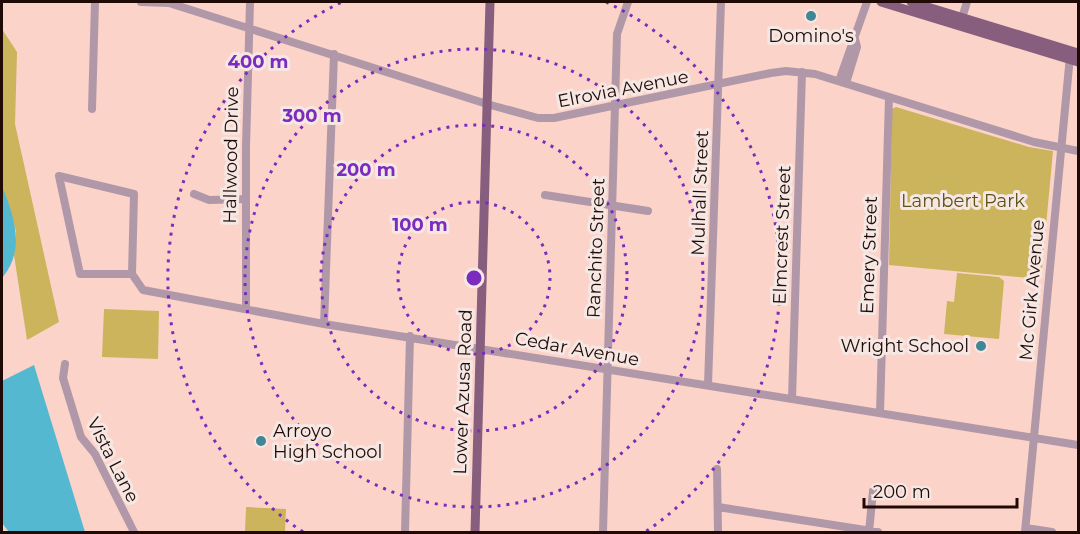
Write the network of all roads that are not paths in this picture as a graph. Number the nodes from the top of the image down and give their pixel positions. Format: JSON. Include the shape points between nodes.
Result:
{"nodes":[{"id":1,"x":95,"y":2,"type":"edge"},
{"id":2,"x":141,"y":2,"type":"edge"},
{"id":3,"x":250,"y":2,"type":"edge"},
{"id":4,"x":490,"y":2,"type":"edge"},
{"id":5,"x":628,"y":2,"type":"edge"},
{"id":6,"x":721,"y":2,"type":"edge"},
{"id":7,"x":867,"y":2,"type":"edge"},
{"id":8,"x":881,"y":2,"type":"edge"},
{"id":9,"x":911,"y":2,"type":"edge"},
{"id":10,"x":967,"y":2,"type":"edge"},
{"id":11,"x":961,"y":21,"type":"junction"},
{"id":12,"x":249,"y":29,"type":"junction"},
{"id":13,"x":334,"y":54,"type":"junction"},
{"id":14,"x":1074,"y":56,"type":"edge"},
{"id":15,"x":802,"y":72,"type":"junction"},
{"id":16,"x":842,"y":82,"type":"junction"},
{"id":17,"x":719,"y":86,"type":"junction"},
{"id":18,"x":889,"y":97,"type":"junction"},
{"id":19,"x":487,"y":104,"type":"junction"},
{"id":20,"x":615,"y":107,"type":"junction"},
{"id":21,"x":92,"y":109,"type":"dead end"},
{"id":22,"x":1061,"y":145,"type":"junction"},
{"id":23,"x":1078,"y":151,"type":"edge"},
{"id":24,"x":194,"y":194,"type":"dead end"},
{"id":25,"x":545,"y":195,"type":"dead end"},
{"id":26,"x":245,"y":199,"type":"junction"},
{"id":27,"x":613,"y":205,"type":"junction"},
{"id":28,"x":648,"y":211,"type":"dead end"},
{"id":29,"x":132,"y":274,"type":"junction"},
{"id":30,"x":246,"y":309,"type":"junction"},
{"id":31,"x":324,"y":324,"type":"junction"},
{"id":32,"x":410,"y":336,"type":"junction"},
{"id":33,"x":481,"y":348,"type":"junction"},
{"id":34,"x":65,"y":364,"type":"dead end"},
{"id":35,"x":607,"y":370,"type":"junction"},
{"id":36,"x":708,"y":386,"type":"junction"},
{"id":37,"x":792,"y":399,"type":"junction"},
{"id":38,"x":880,"y":413,"type":"junction"},
{"id":39,"x":1033,"y":438,"type":"junction"},
{"id":40,"x":1078,"y":445,"type":"edge"},
{"id":41,"x":717,"y":469,"type":"dead end"},
{"id":42,"x":873,"y":491,"type":"dead end"},
{"id":43,"x":718,"y":507,"type":"junction"},
{"id":44,"x":1025,"y":530,"type":"edge"},
{"id":45,"x":134,"y":532,"type":"edge"},
{"id":46,"x":405,"y":532,"type":"edge"},
{"id":47,"x":475,"y":532,"type":"edge"},
{"id":48,"x":603,"y":532,"type":"edge"},
{"id":49,"x":718,"y":532,"type":"edge"},
{"id":50,"x":872,"y":532,"type":"edge"},
{"id":51,"x":1052,"y":532,"type":"edge"}],
"edges":[{"from":1,"to":21,"type":"street"},
{"from":2,"to":12,"type":"street","name":"Elrovia Avenue","via":[[169,3]]},
{"from":3,"to":12,"type":"street","name":"Hallwood Drive"},
{"from":4,"to":19,"type":"main road","name":"Lower Azusa Road"},
{"from":5,"to":20,"type":"street","name":"Ranchito Street","via":[[617,34]]},
{"from":6,"to":17,"type":"street","name":"Mulhall Street"},
{"from":7,"to":16,"type":"street","via":[[855,39],[857,47]]},
{"from":8,"to":11,"type":"main road"},
{"from":9,"to":11,"type":"main road"},
{"from":10,"to":11,"type":"street"},
{"from":11,"to":14,"type":"main road"},
{"from":12,"to":13,"type":"street","name":"Elrovia Avenue"},
{"from":12,"to":26,"type":"street","name":"Hallwood Drive"},
{"from":13,"to":19,"type":"street","name":"Elrovia Avenue"},
{"from":13,"to":31,"type":"street"},
{"from":14,"to":22,"type":"street","name":"Mc Girk Avenue"},
{"from":15,"to":16,"type":"street","name":"Elrovia Avenue"},
{"from":15,"to":17,"type":"street","name":"Elrovia Avenue","via":[[786,71]]},
{"from":15,"to":37,"type":"street","name":"Elmcrest Street"},
{"from":16,"to":18,"type":"street","name":"Elrovia Avenue"},
{"from":17,"to":20,"type":"street","name":"Elrovia Avenue"},
{"from":17,"to":36,"type":"street","name":"Mulhall Street"},
{"from":18,"to":22,"type":"street","name":"Elrovia Avenue","via":[[1034,142]]},
{"from":18,"to":38,"type":"street","name":"Emery Street"},
{"from":19,"to":20,"type":"street","name":"Elrovia Avenue","via":[[538,118]]},
{"from":19,"to":33,"type":"main road","name":"Lower Azusa Road"},
{"from":20,"to":27,"type":"street","name":"Ranchito Street"},
{"from":22,"to":23,"type":"street","name":"Elrovia Avenue"},
{"from":22,"to":39,"type":"street","name":"Mc Girk Avenue"},
{"from":24,"to":26,"type":"street","via":[[209,200]]},
{"from":25,"to":27,"type":"street"},
{"from":26,"to":30,"type":"street","name":"Hallwood Drive"},
{"from":27,"to":28,"type":"street"},
{"from":27,"to":35,"type":"street","name":"Ranchito Street"},
{"from":29,"to":29,"type":"street","via":[[134,194],[59,176],[80,274]]},
{"from":29,"to":30,"type":"street","name":"Cedar Avenue","via":[[143,290]]},
{"from":30,"to":31,"type":"street","name":"Cedar Avenue"},
{"from":31,"to":32,"type":"street","name":"Cedar Avenue"},
{"from":32,"to":33,"type":"street","name":"Cedar Avenue"},
{"from":32,"to":46,"type":"street"},
{"from":33,"to":35,"type":"street","name":"Cedar Avenue"},
{"from":33,"to":47,"type":"main road","name":"Lower Azusa Road"},
{"from":34,"to":45,"type":"street","name":"Vista Lane","via":[[63,378],[81,437],[95,454]]},
{"from":35,"to":36,"type":"street","name":"Cedar Avenue"},
{"from":35,"to":48,"type":"street","name":"Ranchito Street"},
{"from":36,"to":37,"type":"street","name":"Cedar Avenue"},
{"from":37,"to":38,"type":"street","name":"Cedar Avenue"},
{"from":38,"to":39,"type":"street","name":"Cedar Avenue"},
{"from":39,"to":40,"type":"street","name":"Cedar Avenue"},
{"from":39,"to":44,"type":"street","name":"Mc Girk Avenue"},
{"from":41,"to":43,"type":"street"},
{"from":42,"to":50,"type":"street"},
{"from":43,"to":49,"type":"street"},
{"from":43,"to":50,"type":"street"},
{"from":44,"to":51,"type":"street"}]}
